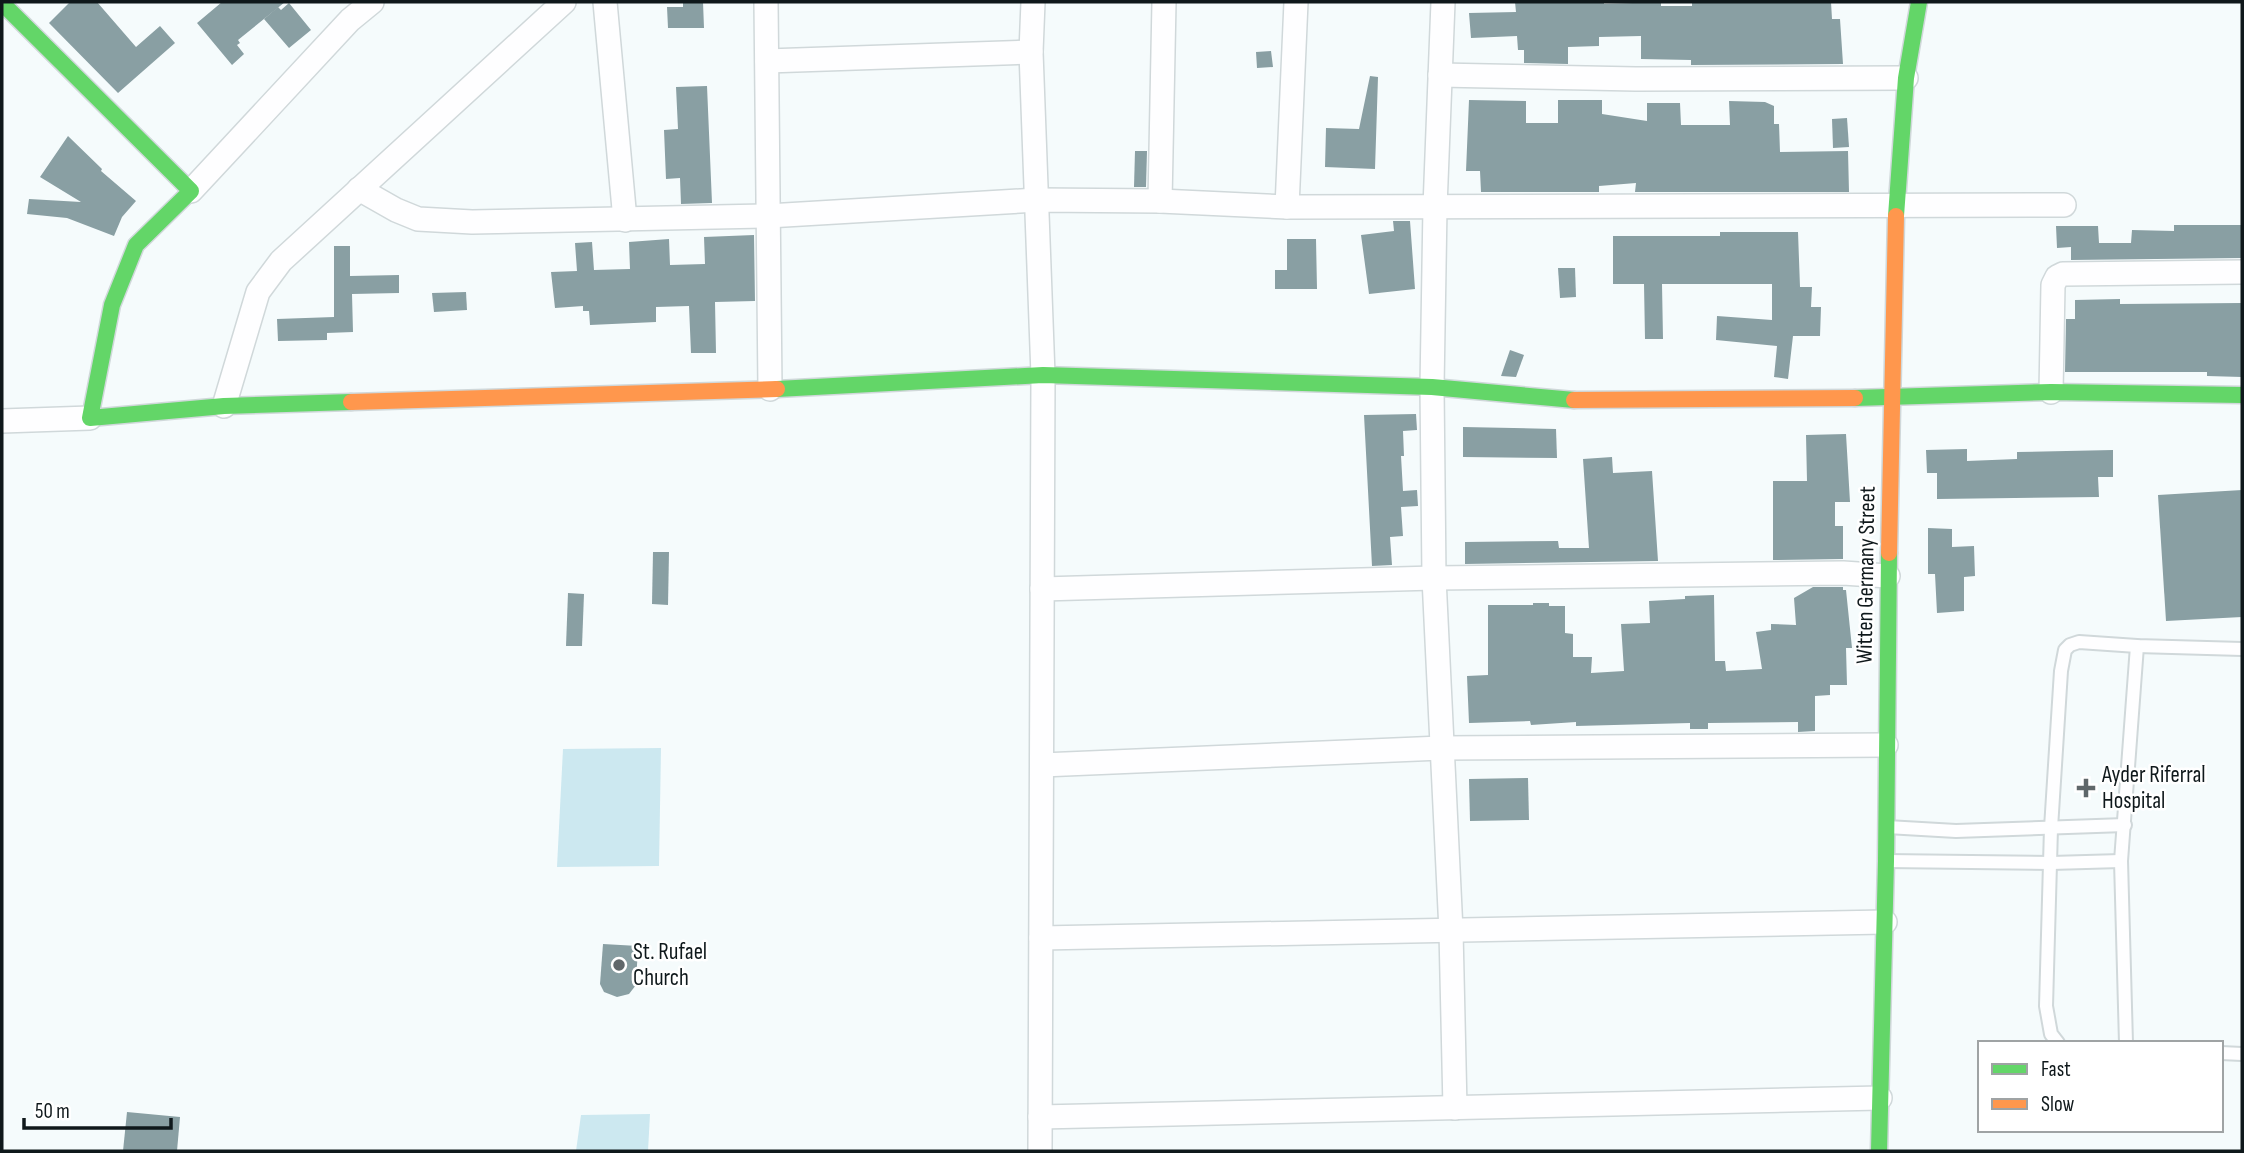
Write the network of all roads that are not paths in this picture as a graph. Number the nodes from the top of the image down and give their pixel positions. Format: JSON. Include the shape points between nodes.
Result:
{"nodes":[{"id":1,"x":372,"y":2,"type":"edge"},
{"id":2,"x":564,"y":2,"type":"edge"},
{"id":3,"x":605,"y":2,"type":"edge"},
{"id":4,"x":766,"y":2,"type":"edge"},
{"id":5,"x":1034,"y":2,"type":"edge"},
{"id":6,"x":1164,"y":2,"type":"edge"},
{"id":7,"x":1296,"y":2,"type":"edge"},
{"id":8,"x":1443,"y":2,"type":"edge"},
{"id":9,"x":1919,"y":2,"type":"edge"},
{"id":10,"x":2,"y":3,"type":"edge"},
{"id":11,"x":1031,"y":52,"type":"junction"},
{"id":12,"x":767,"y":61,"type":"junction"},
{"id":13,"x":1440,"y":75,"type":"junction"},
{"id":14,"x":1906,"y":78,"type":"junction"},
{"id":15,"x":359,"y":189,"type":"junction"},
{"id":16,"x":191,"y":191,"type":"junction"},
{"id":17,"x":1037,"y":200,"type":"junction"},
{"id":18,"x":1160,"y":201,"type":"junction"},
{"id":19,"x":2064,"y":205,"type":"dead end"},
{"id":20,"x":1896,"y":206,"type":"junction"},
{"id":21,"x":1287,"y":207,"type":"junction"},
{"id":22,"x":1435,"y":207,"type":"junction"},
{"id":23,"x":768,"y":216,"type":"junction"},
{"id":24,"x":625,"y":220,"type":"junction"},
{"id":25,"x":2242,"y":272,"type":"edge"},
{"id":26,"x":1043,"y":375,"type":"junction"},
{"id":27,"x":1432,"y":387,"type":"junction"},
{"id":28,"x":770,"y":388,"type":"junction"},
{"id":29,"x":2051,"y":392,"type":"junction"},
{"id":30,"x":2242,"y":394,"type":"edge"},
{"id":31,"x":1893,"y":398,"type":"junction"},
{"id":32,"x":224,"y":406,"type":"junction"},
{"id":33,"x":90,"y":418,"type":"junction"},
{"id":34,"x":2,"y":421,"type":"edge"},
{"id":35,"x":1888,"y":576,"type":"junction"},
{"id":36,"x":1434,"y":578,"type":"junction"},
{"id":37,"x":1042,"y":589,"type":"junction"},
{"id":38,"x":2137,"y":646,"type":"junction"},
{"id":39,"x":2242,"y":649,"type":"edge"},
{"id":40,"x":1886,"y":745,"type":"junction"},
{"id":41,"x":1441,"y":748,"type":"junction"},
{"id":42,"x":1042,"y":765,"type":"junction"},
{"id":43,"x":2124,"y":825,"type":"junction"},
{"id":44,"x":1886,"y":827,"type":"junction"},
{"id":45,"x":2050,"y":828,"type":"junction"},
{"id":46,"x":1886,"y":861,"type":"junction"},
{"id":47,"x":2121,"y":861,"type":"junction"},
{"id":48,"x":2051,"y":863,"type":"junction"},
{"id":49,"x":1885,"y":922,"type":"junction"},
{"id":50,"x":1451,"y":931,"type":"junction"},
{"id":51,"x":1041,"y":938,"type":"junction"},
{"id":52,"x":2056,"y":1041,"type":"edge"},
{"id":53,"x":2126,"y":1041,"type":"edge"},
{"id":54,"x":2223,"y":1054,"type":"edge"},
{"id":55,"x":2242,"y":1054,"type":"edge"},
{"id":56,"x":1880,"y":1098,"type":"junction"},
{"id":57,"x":1455,"y":1108,"type":"junction"},
{"id":58,"x":1040,"y":1117,"type":"junction"},
{"id":59,"x":1040,"y":1151,"type":"edge"},
{"id":60,"x":1879,"y":1151,"type":"edge"}],
"edges":[{"from":1,"to":16,"type":"street"},
{"from":2,"to":15,"type":"street"},
{"from":3,"to":24,"type":"street"},
{"from":4,"to":12,"type":"street"},
{"from":5,"to":11,"type":"street"},
{"from":6,"to":18,"type":"street"},
{"from":7,"to":21,"type":"street"},
{"from":8,"to":13,"type":"street"},
{"from":9,"to":14,"type":"street","name":"Witten Germany Street"},
{"from":10,"to":16,"type":"street","via":[[21,13]]},
{"from":11,"to":12,"type":"street"},
{"from":11,"to":17,"type":"street"},
{"from":12,"to":23,"type":"street"},
{"from":13,"to":14,"type":"street"},
{"from":13,"to":22,"type":"street"},
{"from":14,"to":20,"type":"street","name":"Witten Germany Street"},
{"from":15,"to":24,"type":"street","via":[[418,219]]},
{"from":15,"to":32,"type":"street","via":[[281,261],[258,292]]},
{"from":16,"to":33,"type":"street","via":[[136,245],[112,305]]},
{"from":17,"to":18,"type":"street"},
{"from":17,"to":23,"type":"street"},
{"from":17,"to":26,"type":"street"},
{"from":18,"to":21,"type":"street"},
{"from":19,"to":20,"type":"street"},
{"from":20,"to":22,"type":"street"},
{"from":20,"to":31,"type":"street","name":"Witten Germany Street"},
{"from":21,"to":22,"type":"street"},
{"from":22,"to":27,"type":"street"},
{"from":23,"to":24,"type":"street"},
{"from":23,"to":28,"type":"street"},
{"from":25,"to":29,"type":"street","via":[[2057,277],[2053,285]]},
{"from":26,"to":27,"type":"street"},
{"from":26,"to":28,"type":"street"},
{"from":26,"to":37,"type":"street"},
{"from":27,"to":31,"type":"street","via":[[1546,399],[1620,401]]},
{"from":27,"to":36,"type":"street"},
{"from":28,"to":32,"type":"street"},
{"from":29,"to":30,"type":"street"},
{"from":29,"to":31,"type":"street"},
{"from":31,"to":35,"type":"street","name":"Witten Germany Street"},
{"from":32,"to":33,"type":"street"},
{"from":33,"to":34,"type":"street"},
{"from":35,"to":36,"type":"street"},
{"from":35,"to":40,"type":"street","name":"Witten Germany Street"},
{"from":36,"to":37,"type":"street"},
{"from":36,"to":41,"type":"street"},
{"from":37,"to":42,"type":"street"},
{"from":38,"to":39,"type":"lane"},
{"from":38,"to":43,"type":"lane"},
{"from":38,"to":45,"type":"lane","via":[[2079,642],[2065,650]]},
{"from":40,"to":41,"type":"street"},
{"from":40,"to":44,"type":"street","name":"Witten Germany Street"},
{"from":41,"to":42,"type":"street"},
{"from":41,"to":50,"type":"street"},
{"from":42,"to":51,"type":"street"},
{"from":43,"to":45,"type":"lane"},
{"from":43,"to":47,"type":"lane"},
{"from":44,"to":45,"type":"lane","via":[[1956,831]]},
{"from":44,"to":46,"type":"street","name":"Witten Germany Street"},
{"from":45,"to":48,"type":"lane"},
{"from":46,"to":48,"type":"lane"},
{"from":46,"to":49,"type":"street","name":"Witten Germany Street"},
{"from":47,"to":48,"type":"lane"},
{"from":47,"to":53,"type":"lane"},
{"from":48,"to":52,"type":"lane","via":[[2046,1006]]},
{"from":49,"to":50,"type":"street"},
{"from":49,"to":56,"type":"street","name":"Witten Germany Street"},
{"from":50,"to":51,"type":"street"},
{"from":50,"to":57,"type":"street"},
{"from":51,"to":58,"type":"street"},
{"from":54,"to":55,"type":"lane"},
{"from":56,"to":57,"type":"street"},
{"from":56,"to":60,"type":"street","name":"Witten Germany Street"},
{"from":57,"to":58,"type":"street"},
{"from":58,"to":59,"type":"street"}]}
